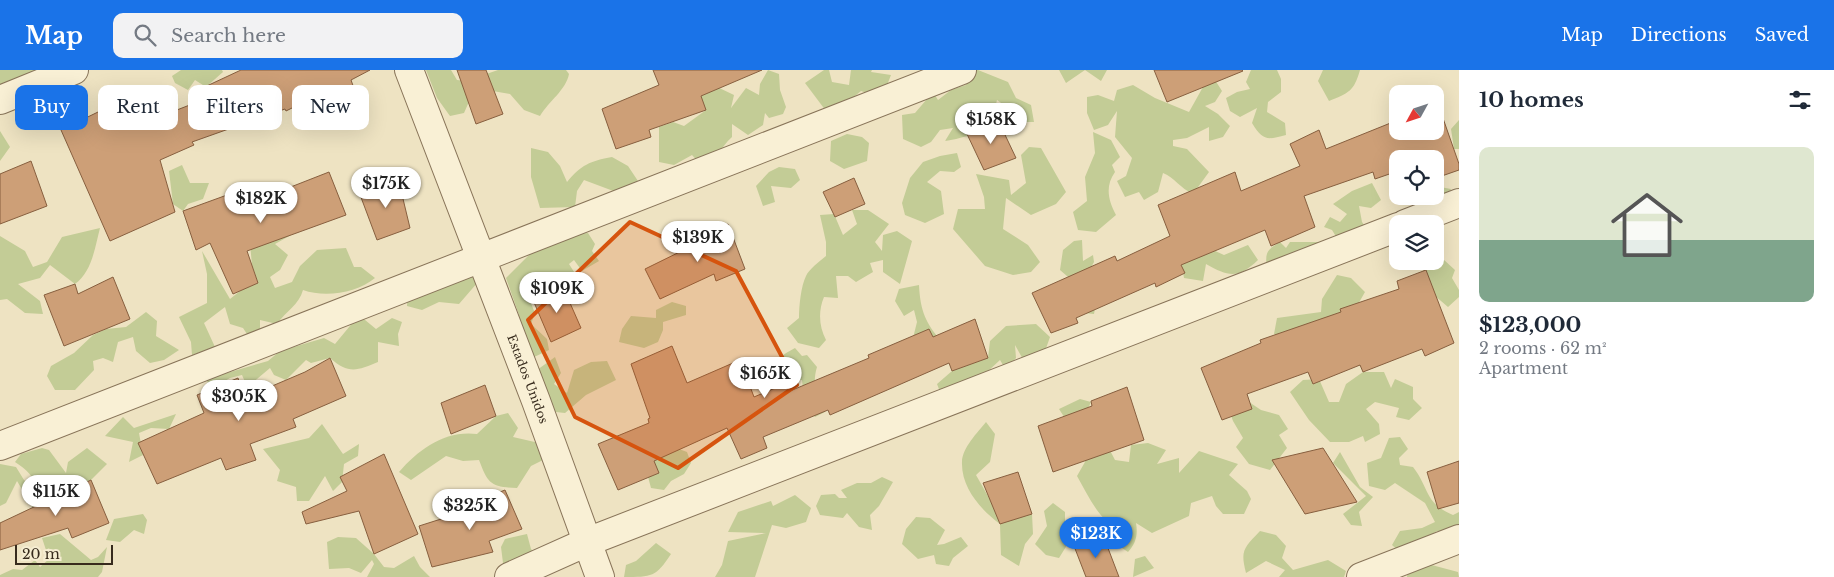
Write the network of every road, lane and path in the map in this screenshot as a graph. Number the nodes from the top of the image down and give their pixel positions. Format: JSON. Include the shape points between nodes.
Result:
{"nodes":[{"id":1,"x":74,"y":70,"type":"edge"},
{"id":2,"x":409,"y":70,"type":"edge"},
{"id":3,"x":962,"y":70,"type":"edge"},
{"id":4,"x":0,"y":100,"type":"edge"},
{"id":5,"x":1459,"y":203,"type":"edge"},
{"id":6,"x":1428,"y":215,"type":"edge"},
{"id":7,"x":1389,"y":230,"type":"edge"},
{"id":8,"x":481,"y":258,"type":"junction"},
{"id":9,"x":0,"y":446,"type":"edge"},
{"id":10,"x":1459,"y":539,"type":"edge"},
{"id":11,"x":587,"y":542,"type":"junction"},
{"id":12,"x":509,"y":577,"type":"edge"},
{"id":13,"x":600,"y":577,"type":"edge"},
{"id":14,"x":1361,"y":577,"type":"edge"}],
"edges":[{"from":1,"to":4,"type":"street"},
{"from":2,"to":8,"type":"street","name":"Estados Unidos"},
{"from":3,"to":8,"type":"street"},
{"from":5,"to":6,"type":"street"},
{"from":7,"to":11,"type":"street"},
{"from":8,"to":9,"type":"street"},
{"from":8,"to":11,"type":"street","name":"Estados Unidos"},
{"from":10,"to":14,"type":"street"},
{"from":11,"to":12,"type":"street"},
{"from":11,"to":13,"type":"street","name":"Estados Unidos"}]}
